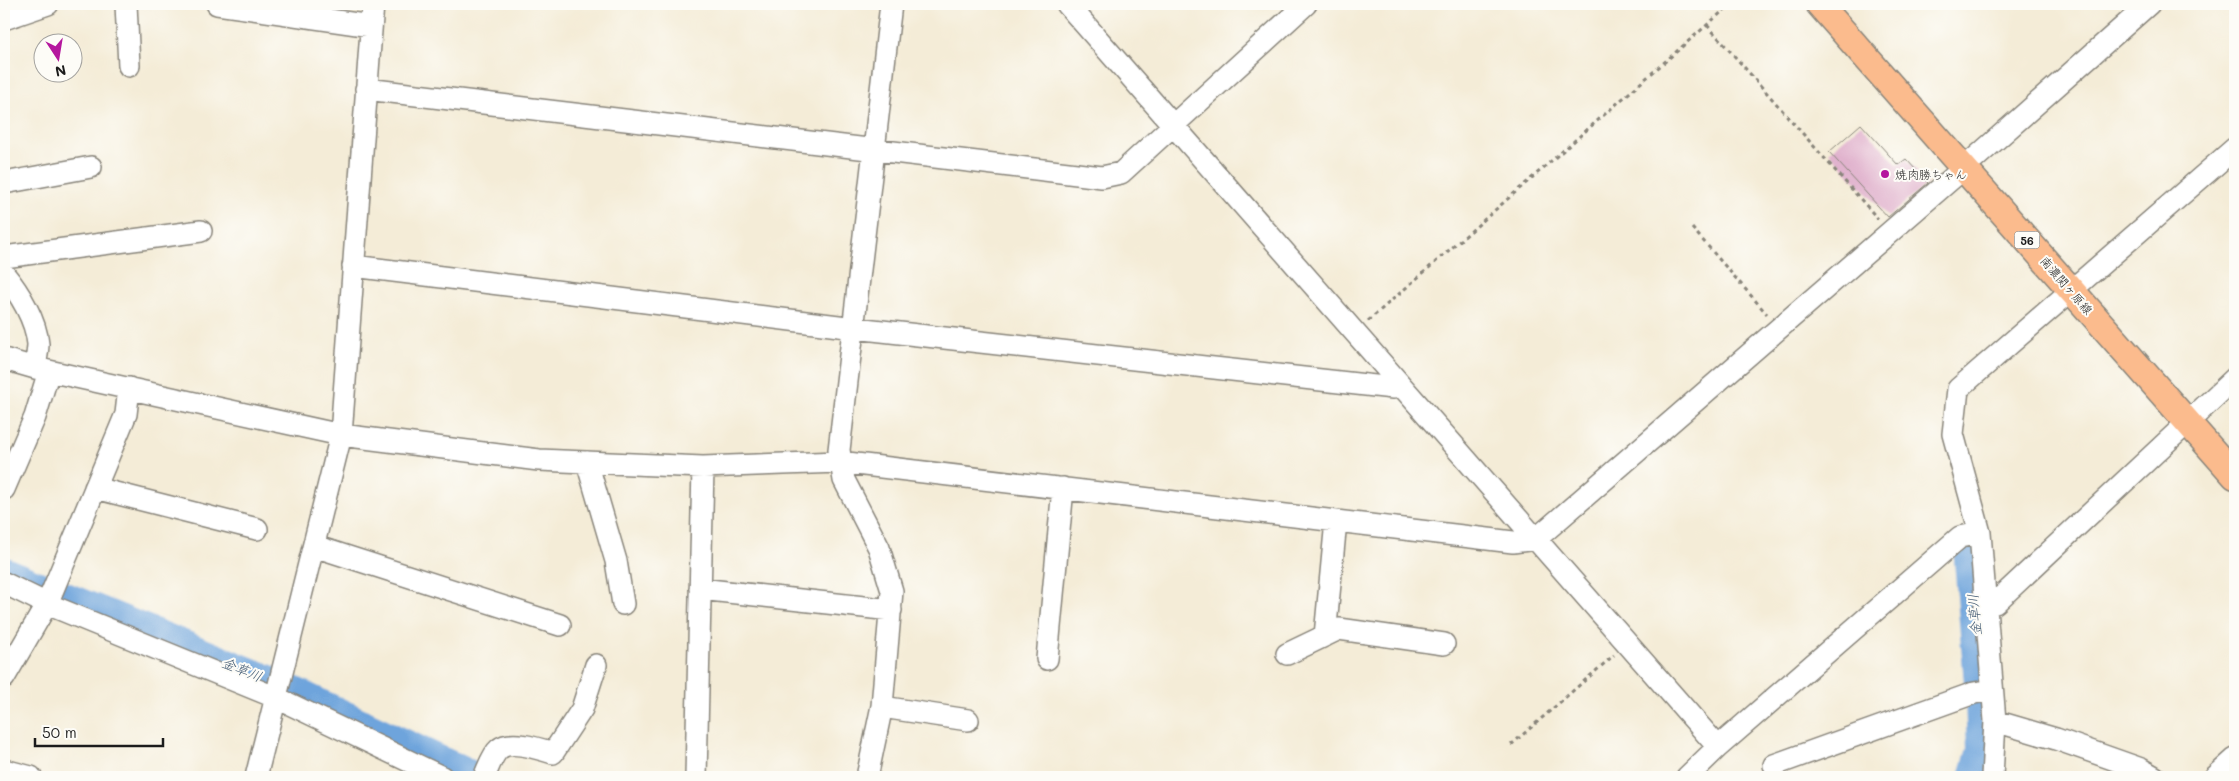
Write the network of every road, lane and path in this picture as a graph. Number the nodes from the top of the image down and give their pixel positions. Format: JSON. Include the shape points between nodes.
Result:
{"nodes":[{"id":1,"x":48,"y":4,"type":"edge"},
{"id":2,"x":126,"y":4,"type":"edge"},
{"id":3,"x":217,"y":4,"type":"edge"},
{"id":4,"x":373,"y":4,"type":"edge"},
{"id":5,"x":891,"y":4,"type":"edge"},
{"id":6,"x":1067,"y":4,"type":"edge"},
{"id":7,"x":1306,"y":4,"type":"edge"},
{"id":8,"x":1731,"y":4,"type":"edge"},
{"id":9,"x":1819,"y":4,"type":"edge"},
{"id":10,"x":2149,"y":4,"type":"edge"},
{"id":11,"x":4,"y":19,"type":"edge"},
{"id":12,"x":1707,"y":25,"type":"junction"},
{"id":13,"x":371,"y":26,"type":"junction"},
{"id":14,"x":129,"y":66,"type":"dead end"},
{"id":15,"x":366,"y":89,"type":"junction"},
{"id":16,"x":1174,"y":125,"type":"junction"},
{"id":17,"x":2235,"y":148,"type":"edge"},
{"id":18,"x":875,"y":149,"type":"junction"},
{"id":19,"x":91,"y":167,"type":"dead end"},
{"id":20,"x":1964,"y":168,"type":"junction"},
{"id":21,"x":4,"y":183,"type":"edge"},
{"id":22,"x":1692,"y":228,"type":"dead end"},
{"id":23,"x":201,"y":231,"type":"dead end"},
{"id":24,"x":1890,"y":232,"type":"junction"},
{"id":25,"x":4,"y":257,"type":"edge"},
{"id":26,"x":353,"y":266,"type":"junction"},
{"id":27,"x":4,"y":274,"type":"edge"},
{"id":28,"x":2072,"y":291,"type":"junction"},
{"id":29,"x":855,"y":328,"type":"junction"},
{"id":30,"x":1779,"y":328,"type":"junction"},
{"id":31,"x":1356,"y":331,"type":"junction"},
{"id":32,"x":4,"y":359,"type":"edge"},
{"id":33,"x":42,"y":369,"type":"junction"},
{"id":34,"x":2235,"y":378,"type":"edge"},
{"id":35,"x":1400,"y":385,"type":"junction"},
{"id":36,"x":129,"y":388,"type":"junction"},
{"id":37,"x":2188,"y":422,"type":"junction"},
{"id":38,"x":341,"y":435,"type":"junction"},
{"id":39,"x":587,"y":462,"type":"junction"},
{"id":40,"x":839,"y":462,"type":"junction"},
{"id":41,"x":703,"y":467,"type":"junction"},
{"id":42,"x":2235,"y":476,"type":"edge"},
{"id":43,"x":95,"y":488,"type":"junction"},
{"id":44,"x":1064,"y":488,"type":"junction"},
{"id":45,"x":4,"y":489,"type":"edge"},
{"id":46,"x":1336,"y":521,"type":"junction"},
{"id":47,"x":257,"y":529,"type":"dead end"},
{"id":48,"x":1980,"y":532,"type":"junction"},
{"id":49,"x":1536,"y":539,"type":"junction"},
{"id":50,"x":314,"y":546,"type":"junction"},
{"id":51,"x":4,"y":583,"type":"edge"},
{"id":52,"x":700,"y":588,"type":"junction"},
{"id":53,"x":47,"y":604,"type":"junction"},
{"id":54,"x":623,"y":604,"type":"dead end"},
{"id":55,"x":1985,"y":605,"type":"junction"},
{"id":56,"x":891,"y":610,"type":"junction"},
{"id":57,"x":560,"y":625,"type":"dead end"},
{"id":58,"x":1325,"y":636,"type":"junction"},
{"id":59,"x":1444,"y":644,"type":"dead end"},
{"id":60,"x":1628,"y":644,"type":"junction"},
{"id":61,"x":1287,"y":654,"type":"dead end"},
{"id":62,"x":1047,"y":659,"type":"dead end"},
{"id":63,"x":596,"y":665,"type":"dead end"},
{"id":64,"x":4,"y":678,"type":"edge"},
{"id":65,"x":1992,"y":690,"type":"junction"},
{"id":66,"x":277,"y":698,"type":"junction"},
{"id":67,"x":882,"y":707,"type":"junction"},
{"id":68,"x":968,"y":720,"type":"dead end"},
{"id":69,"x":1995,"y":721,"type":"junction"},
{"id":70,"x":1511,"y":745,"type":"dead end"},
{"id":71,"x":1718,"y":747,"type":"junction"},
{"id":72,"x":2235,"y":758,"type":"edge"},
{"id":73,"x":1774,"y":766,"type":"dead end"},
{"id":74,"x":4,"y":770,"type":"edge"},
{"id":75,"x":1995,"y":776,"type":"edge"},
{"id":76,"x":31,"y":777,"type":"edge"},
{"id":77,"x":256,"y":777,"type":"edge"},
{"id":78,"x":442,"y":777,"type":"edge"},
{"id":79,"x":484,"y":777,"type":"edge"},
{"id":80,"x":696,"y":777,"type":"edge"},
{"id":81,"x":867,"y":777,"type":"edge"},
{"id":82,"x":1687,"y":777,"type":"edge"},
{"id":83,"x":2155,"y":777,"type":"edge"},
{"id":84,"x":2215,"y":777,"type":"edge"}],
"edges":[{"from":1,"to":11,"type":"street"},
{"from":2,"to":14,"type":"street"},
{"from":3,"to":13,"type":"street"},
{"from":4,"to":13,"type":"street"},
{"from":5,"to":18,"type":"street"},
{"from":6,"to":16,"type":"street"},
{"from":7,"to":16,"type":"street"},
{"from":8,"to":12,"type":"path"},
{"from":9,"to":20,"type":"main road","name":"南濃関ヶ原線","number":"56"},
{"from":10,"to":20,"type":"street"},
{"from":12,"to":24,"type":"path"},
{"from":12,"to":31,"type":"path"},
{"from":13,"to":15,"type":"street"},
{"from":15,"to":18,"type":"street"},
{"from":15,"to":26,"type":"street"},
{"from":16,"to":18,"type":"street","via":[[1121,173],[1102,177]]},
{"from":16,"to":31,"type":"street"},
{"from":17,"to":28,"type":"street"},
{"from":18,"to":29,"type":"street"},
{"from":19,"to":21,"type":"street"},
{"from":20,"to":24,"type":"street"},
{"from":20,"to":28,"type":"main road","name":"南濃関ヶ原線","number":"56"},
{"from":22,"to":30,"type":"path"},
{"from":23,"to":25,"type":"street"},
{"from":24,"to":30,"type":"street"},
{"from":26,"to":29,"type":"street"},
{"from":26,"to":38,"type":"street"},
{"from":27,"to":33,"type":"street","via":[[28,313]]},
{"from":28,"to":37,"type":"main road","name":"南濃関ヶ原線","number":"56"},
{"from":28,"to":48,"type":"street","via":[[1958,389],[1953,434]]},
{"from":29,"to":35,"type":"street","via":[[1393,388]]},
{"from":29,"to":40,"type":"street"},
{"from":30,"to":49,"type":"street"},
{"from":31,"to":35,"type":"street"},
{"from":32,"to":33,"type":"street"},
{"from":33,"to":36,"type":"street"},
{"from":33,"to":45,"type":"street","via":[[35,417]]},
{"from":34,"to":37,"type":"street"},
{"from":35,"to":49,"type":"street"},
{"from":36,"to":38,"type":"street"},
{"from":36,"to":43,"type":"street","via":[[126,414]]},
{"from":37,"to":42,"type":"main road","name":"南濃関ヶ原線","number":"56"},
{"from":37,"to":55,"type":"street","via":[[1995,603]]},
{"from":38,"to":39,"type":"street","via":[[539,460]]},
{"from":38,"to":50,"type":"street"},
{"from":39,"to":41,"type":"street"},
{"from":39,"to":54,"type":"street","via":[[616,561]]},
{"from":40,"to":41,"type":"street"},
{"from":40,"to":44,"type":"street"},
{"from":40,"to":56,"type":"street","via":[[844,480],[879,548],[892,591]]},
{"from":41,"to":52,"type":"street"},
{"from":43,"to":47,"type":"street"},
{"from":43,"to":53,"type":"street"},
{"from":44,"to":46,"type":"street"},
{"from":44,"to":62,"type":"street"},
{"from":46,"to":49,"type":"street","via":[[1514,542]]},
{"from":46,"to":58,"type":"street"},
{"from":48,"to":55,"type":"street"},
{"from":48,"to":71,"type":"street","via":[[1960,537]]},
{"from":49,"to":60,"type":"street"},
{"from":50,"to":57,"type":"street"},
{"from":50,"to":66,"type":"street"},
{"from":51,"to":53,"type":"street"},
{"from":52,"to":56,"type":"street"},
{"from":52,"to":80,"type":"street"},
{"from":53,"to":64,"type":"street"},
{"from":53,"to":66,"type":"street"},
{"from":55,"to":65,"type":"street"},
{"from":56,"to":67,"type":"street"},
{"from":58,"to":59,"type":"street","via":[[1339,629]]},
{"from":58,"to":61,"type":"street"},
{"from":60,"to":70,"type":"path"},
{"from":60,"to":71,"type":"street"},
{"from":63,"to":79,"type":"street","via":[[582,709],[553,753],[527,746],[505,746],[498,750]]},
{"from":65,"to":69,"type":"street"},
{"from":65,"to":73,"type":"street","via":[[1974,692]]},
{"from":66,"to":77,"type":"street"},
{"from":66,"to":78,"type":"street"},
{"from":67,"to":68,"type":"street"},
{"from":67,"to":81,"type":"street"},
{"from":69,"to":75,"type":"street"},
{"from":69,"to":83,"type":"street","via":[[2082,748]]},
{"from":71,"to":82,"type":"street"},
{"from":72,"to":84,"type":"street"},
{"from":74,"to":76,"type":"street"}]}
